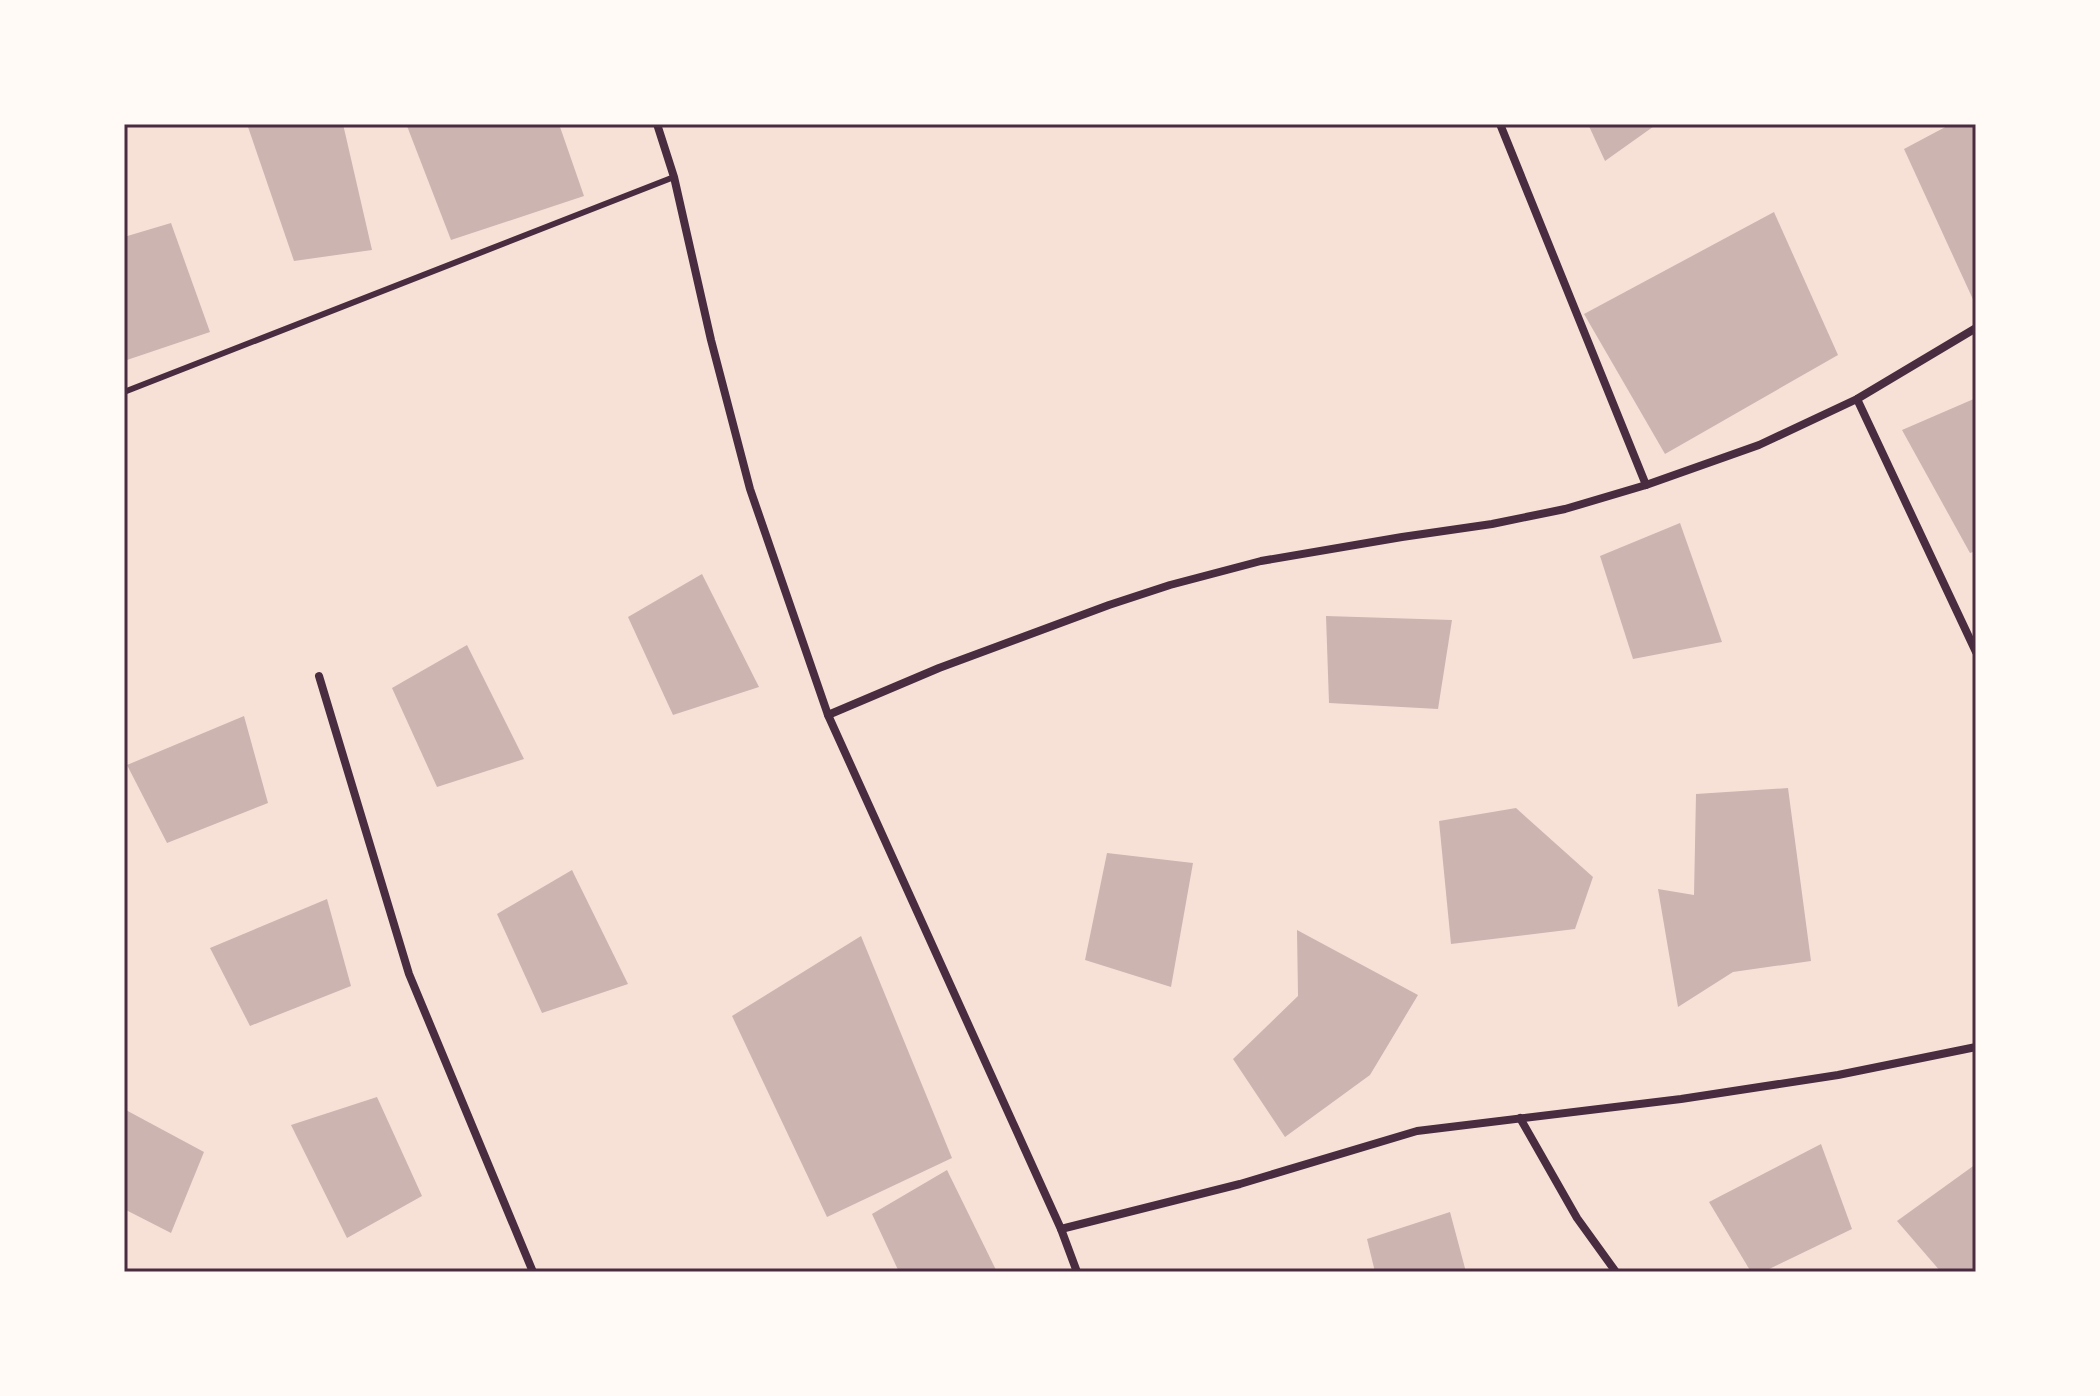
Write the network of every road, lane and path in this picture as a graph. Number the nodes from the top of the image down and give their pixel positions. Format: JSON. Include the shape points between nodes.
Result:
{"nodes":[{"id":1,"x":657,"y":124,"type":"edge"},
{"id":2,"x":1500,"y":124,"type":"edge"},
{"id":3,"x":674,"y":177,"type":"junction"},
{"id":4,"x":1976,"y":328,"type":"edge"},
{"id":5,"x":124,"y":392,"type":"edge"},
{"id":6,"x":1857,"y":399,"type":"junction"},
{"id":7,"x":1646,"y":485,"type":"junction"},
{"id":8,"x":1976,"y":652,"type":"edge"},
{"id":9,"x":319,"y":676,"type":"dead end"},
{"id":10,"x":828,"y":715,"type":"junction"},
{"id":11,"x":1976,"y":1047,"type":"edge"},
{"id":12,"x":1520,"y":1118,"type":"junction"},
{"id":13,"x":1061,"y":1229,"type":"junction"},
{"id":14,"x":1076,"y":1268,"type":"edge"},
{"id":15,"x":533,"y":1272,"type":"edge"},
{"id":16,"x":1067,"y":1272,"type":"edge"},
{"id":17,"x":1616,"y":1272,"type":"edge"}],
"edges":[{"from":1,"to":3,"type":"street"},
{"from":2,"to":7,"type":"street"},
{"from":3,"to":5,"type":"lane"},
{"from":3,"to":10,"type":"street","via":[[750,489]]},
{"from":4,"to":6,"type":"street"},
{"from":6,"to":7,"type":"street","via":[[1759,445]]},
{"from":6,"to":8,"type":"street"},
{"from":7,"to":10,"type":"street","via":[[1565,509],[1261,561],[1170,585],[939,668]]},
{"from":9,"to":15,"type":"street","via":[[409,974]]},
{"from":10,"to":13,"type":"street"},
{"from":11,"to":12,"type":"street","via":[[1838,1075]]},
{"from":12,"to":13,"type":"street","via":[[1417,1131],[1240,1184]]},
{"from":12,"to":17,"type":"street","via":[[1577,1218]]},
{"from":13,"to":14,"type":"street"},
{"from":14,"to":16,"type":"street"}]}
